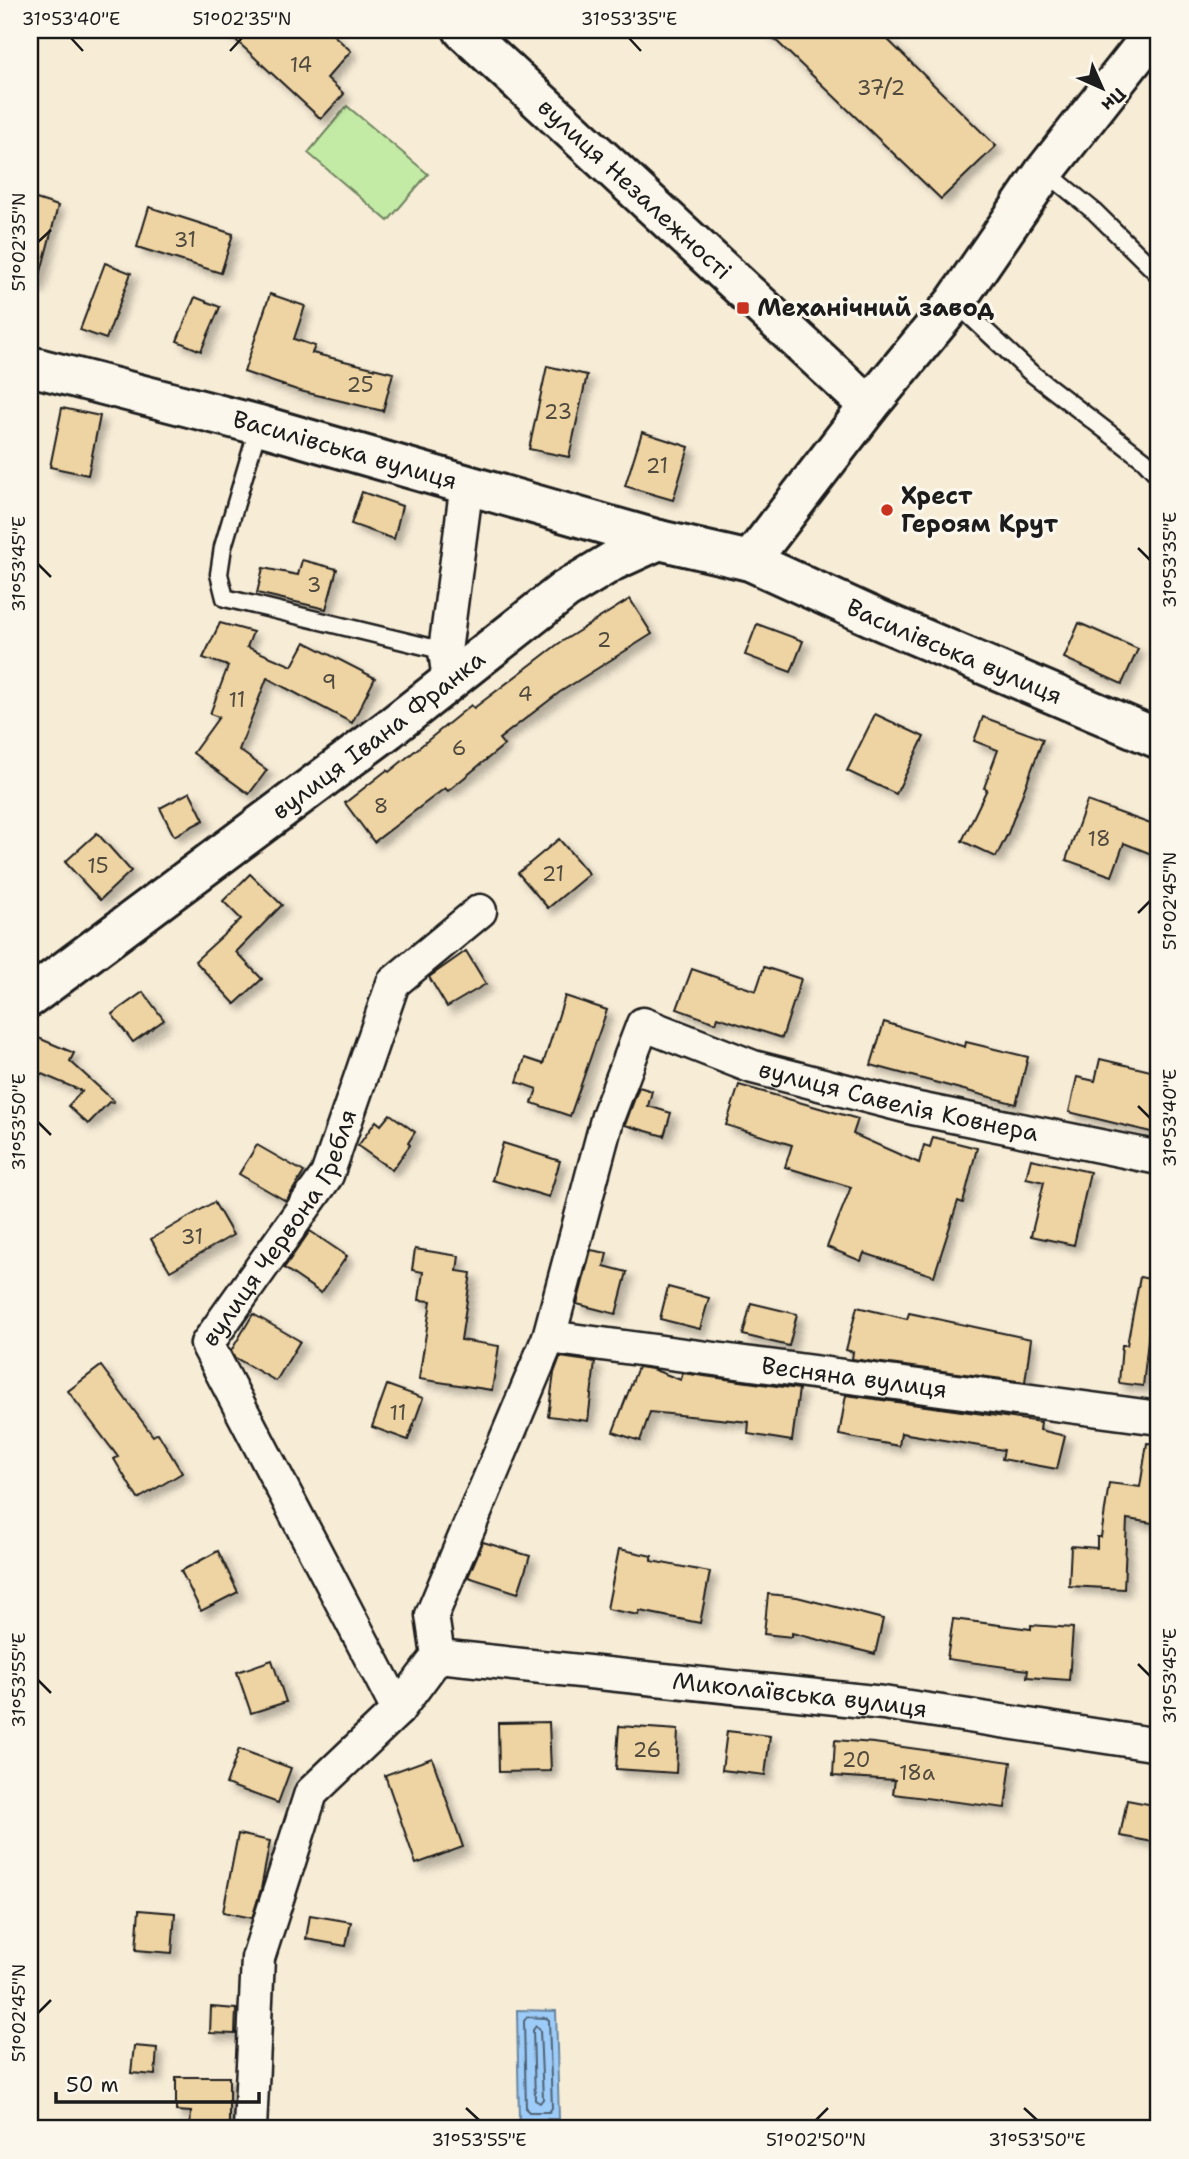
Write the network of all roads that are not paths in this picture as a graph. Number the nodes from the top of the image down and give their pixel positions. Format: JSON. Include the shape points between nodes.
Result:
{"nodes":[{"id":1,"x":463,"y":30,"type":"edge"},
{"id":2,"x":1156,"y":30,"type":"edge"},
{"id":3,"x":1045,"y":171,"type":"junction"},
{"id":4,"x":1159,"y":275,"type":"edge"},
{"id":5,"x":955,"y":302,"type":"junction"},
{"id":6,"x":30,"y":366,"type":"edge"},
{"id":7,"x":869,"y":406,"type":"junction"},
{"id":8,"x":259,"y":425,"type":"junction"},
{"id":9,"x":1159,"y":476,"type":"edge"},
{"id":10,"x":467,"y":483,"type":"junction"},
{"id":11,"x":659,"y":540,"type":"junction"},
{"id":12,"x":750,"y":561,"type":"junction"},
{"id":13,"x":447,"y":666,"type":"junction"},
{"id":14,"x":1159,"y":739,"type":"edge"},
{"id":15,"x":480,"y":911,"type":"dead end"},
{"id":16,"x":30,"y":997,"type":"edge"},
{"id":17,"x":1159,"y":1158,"type":"edge"},
{"id":18,"x":549,"y":1337,"type":"junction"},
{"id":19,"x":1159,"y":1418,"type":"edge"},
{"id":20,"x":438,"y":1656,"type":"junction"},
{"id":21,"x":398,"y":1710,"type":"junction"},
{"id":22,"x":1159,"y":1745,"type":"edge"},
{"id":23,"x":250,"y":2129,"type":"edge"}],
"edges":[{"from":1,"to":7,"type":"street","name":"вулиця Незалежності"},
{"from":2,"to":3,"type":"street"},
{"from":3,"to":4,"type":"lane"},
{"from":3,"to":5,"type":"street"},
{"from":5,"to":7,"type":"street"},
{"from":5,"to":9,"type":"lane","via":[[1031,372]]},
{"from":6,"to":8,"type":"street","name":"Василівська вулиця"},
{"from":7,"to":12,"type":"street"},
{"from":8,"to":10,"type":"street","name":"Василівська вулиця"},
{"from":8,"to":13,"type":"lane","via":[[223,547],[219,574],[225,598]]},
{"from":10,"to":11,"type":"street","name":"Василівська вулиця"},
{"from":10,"to":13,"type":"street"},
{"from":11,"to":12,"type":"street"},
{"from":11,"to":13,"type":"street","name":"вулиця Івана Франка","via":[[613,561]]},
{"from":12,"to":14,"type":"street","name":"Василівська вулиця"},
{"from":13,"to":16,"type":"street","name":"вулиця Івана Франка","via":[[389,729]]},
{"from":15,"to":21,"type":"street","name":"вулиця Червона Гребля","via":[[393,983],[327,1175],[207,1344]]},
{"from":17,"to":18,"type":"street","name":"вулиця Савелія Ковнера","via":[[913,1108],[767,1070],[643,1024],[608,1116]]},
{"from":18,"to":19,"type":"street","name":"Весняна вулиця"},
{"from":18,"to":20,"type":"street","via":[[432,1615]]},
{"from":20,"to":21,"type":"street"},
{"from":20,"to":22,"type":"street","name":"Миколаївська вулиця","via":[[883,1703]]},
{"from":21,"to":23,"type":"street","via":[[311,1793],[258,1958]]}]}
